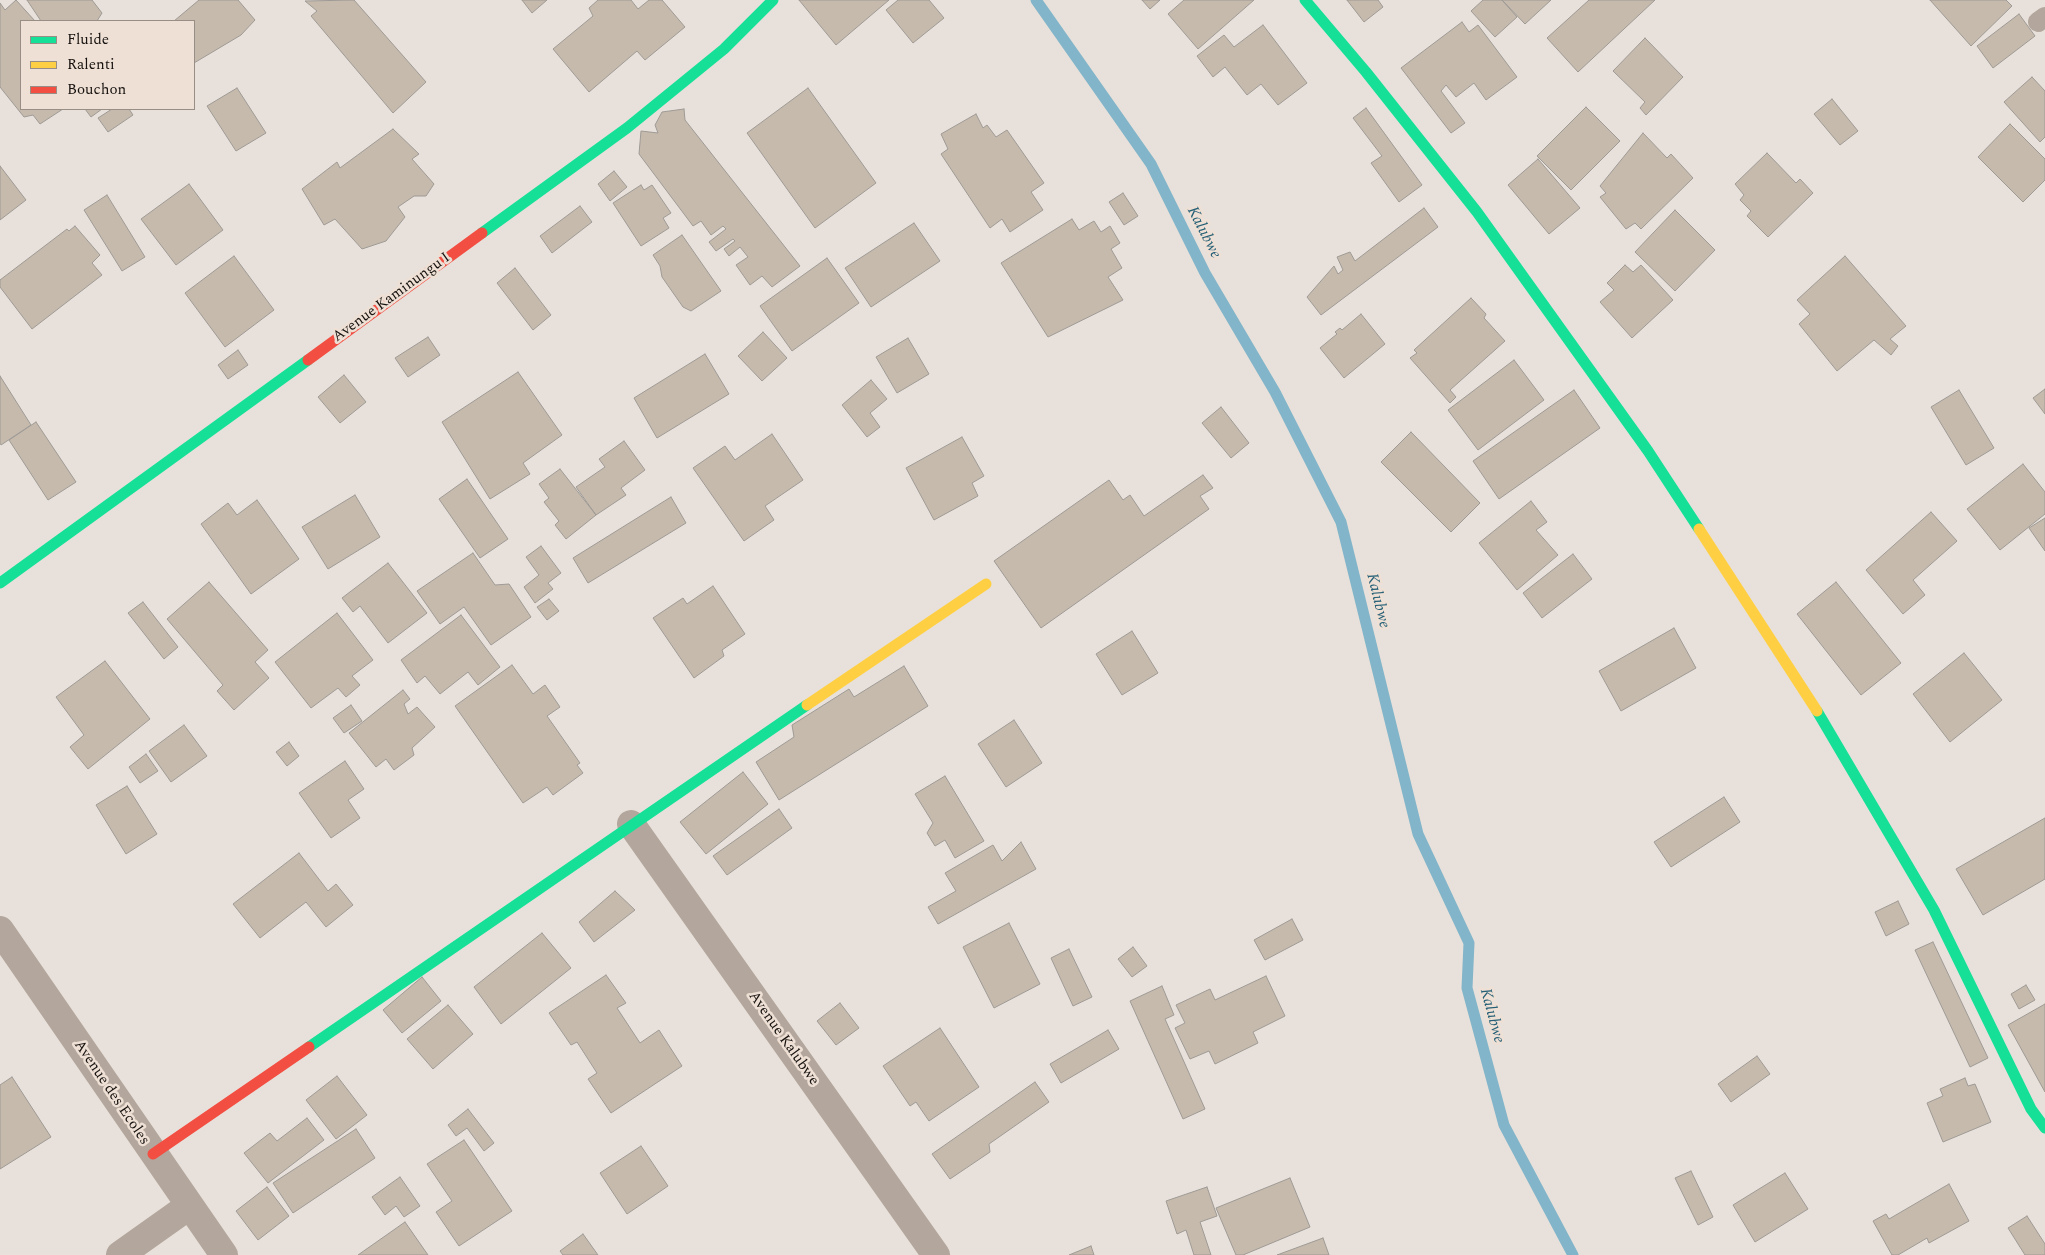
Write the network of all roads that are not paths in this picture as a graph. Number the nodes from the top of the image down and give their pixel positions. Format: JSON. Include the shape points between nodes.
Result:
{"nodes":[{"id":1,"x":774,"y":0,"type":"edge"},
{"id":2,"x":1305,"y":0,"type":"edge"},
{"id":3,"x":0,"y":583,"type":"edge"},
{"id":4,"x":986,"y":584,"type":"dead end"},
{"id":5,"x":631,"y":824,"type":"junction"},
{"id":6,"x":0,"y":930,"type":"edge"},
{"id":7,"x":2045,"y":1128,"type":"edge"},
{"id":8,"x":153,"y":1154,"type":"junction"},
{"id":9,"x":189,"y":1206,"type":"junction"},
{"id":10,"x":120,"y":1255,"type":"edge"},
{"id":11,"x":224,"y":1255,"type":"edge"},
{"id":12,"x":936,"y":1255,"type":"edge"}],
"edges":[{"from":1,"to":3,"type":"street","name":"Avenue Kaminungu I","via":[[724,49],[627,128]]},
{"from":2,"to":7,"type":"street","via":[[1477,212],[1648,451],[1808,695],[1934,910],[2032,1109]]},
{"from":4,"to":5,"type":"street"},
{"from":5,"to":8,"type":"street"},
{"from":5,"to":12,"type":"street","name":"Avenue Kalubwe"},
{"from":6,"to":8,"type":"street","name":"Avenue des Ecoles"},
{"from":8,"to":9,"type":"street","name":"Avenue des Ecoles"},
{"from":9,"to":10,"type":"street"},
{"from":9,"to":11,"type":"street","name":"Avenue des Ecoles"}]}
